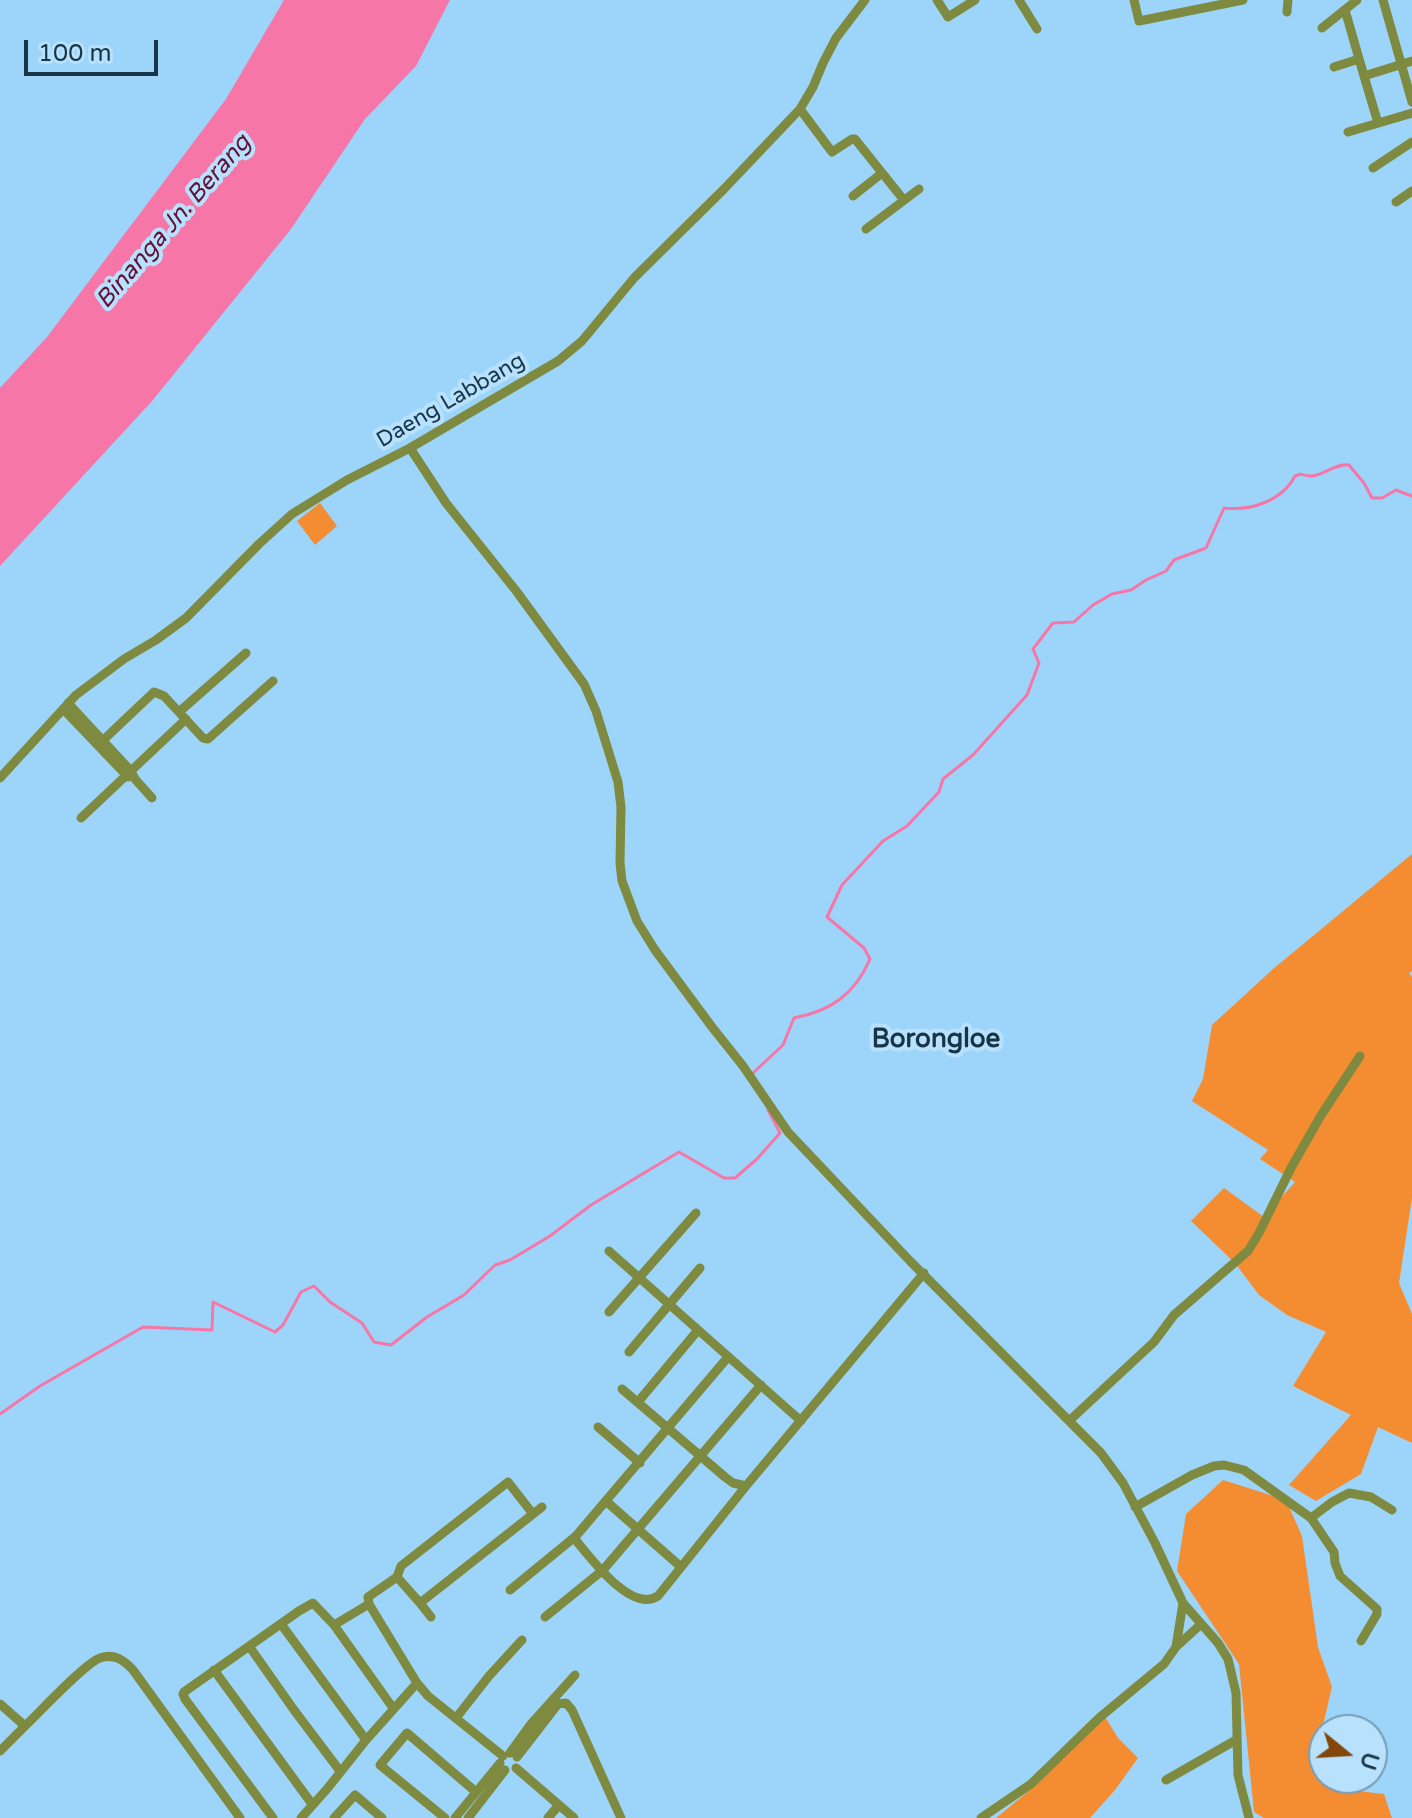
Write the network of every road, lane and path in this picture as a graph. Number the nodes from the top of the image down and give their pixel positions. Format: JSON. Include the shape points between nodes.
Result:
{"nodes":[{"id":1,"x":865,"y":0,"type":"edge"},
{"id":2,"x":937,"y":0,"type":"edge"},
{"id":3,"x":975,"y":0,"type":"edge"},
{"id":4,"x":1019,"y":0,"type":"edge"},
{"id":5,"x":1134,"y":0,"type":"edge"},
{"id":6,"x":1243,"y":0,"type":"edge"},
{"id":7,"x":1288,"y":0,"type":"edge"},
{"id":8,"x":1357,"y":0,"type":"edge"},
{"id":9,"x":1383,"y":0,"type":"edge"},
{"id":10,"x":1345,"y":10,"type":"junction"},
{"id":11,"x":1287,"y":12,"type":"dead end"},
{"id":12,"x":1322,"y":28,"type":"dead end"},
{"id":13,"x":1037,"y":29,"type":"dead end"},
{"id":14,"x":1359,"y":59,"type":"junction"},
{"id":15,"x":1407,"y":63,"type":"edge"},
{"id":16,"x":1334,"y":67,"type":"dead end"},
{"id":17,"x":1364,"y":76,"type":"junction"},
{"id":18,"x":1412,"y":102,"type":"edge"},
{"id":19,"x":800,"y":109,"type":"junction"},
{"id":20,"x":1412,"y":113,"type":"edge"},
{"id":21,"x":1378,"y":123,"type":"junction"},
{"id":22,"x":1348,"y":132,"type":"dead end"},
{"id":23,"x":1412,"y":142,"type":"edge"},
{"id":24,"x":1373,"y":168,"type":"dead end"},
{"id":25,"x":882,"y":173,"type":"junction"},
{"id":26,"x":919,"y":189,"type":"dead end"},
{"id":27,"x":1412,"y":191,"type":"edge"},
{"id":28,"x":853,"y":196,"type":"dead end"},
{"id":29,"x":903,"y":199,"type":"junction"},
{"id":30,"x":1396,"y":202,"type":"dead end"},
{"id":31,"x":866,"y":229,"type":"dead end"},
{"id":32,"x":410,"y":448,"type":"junction"},
{"id":33,"x":246,"y":653,"type":"dead end"},
{"id":34,"x":273,"y":681,"type":"dead end"},
{"id":35,"x":66,"y":706,"type":"junction"},
{"id":36,"x":182,"y":716,"type":"junction"},
{"id":37,"x":100,"y":742,"type":"junction"},
{"id":38,"x":130,"y":775,"type":"junction"},
{"id":39,"x":0,"y":778,"type":"edge"},
{"id":40,"x":152,"y":798,"type":"dead end"},
{"id":41,"x":81,"y":818,"type":"dead end"},
{"id":42,"x":1360,"y":1056,"type":"dead end"},
{"id":43,"x":696,"y":1213,"type":"dead end"},
{"id":44,"x":609,"y":1251,"type":"dead end"},
{"id":45,"x":700,"y":1268,"type":"dead end"},
{"id":46,"x":924,"y":1273,"type":"junction"},
{"id":47,"x":639,"y":1278,"type":"junction"},
{"id":48,"x":669,"y":1304,"type":"junction"},
{"id":49,"x":609,"y":1312,"type":"dead end"},
{"id":50,"x":698,"y":1330,"type":"junction"},
{"id":51,"x":629,"y":1352,"type":"dead end"},
{"id":52,"x":728,"y":1357,"type":"junction"},
{"id":53,"x":761,"y":1385,"type":"junction"},
{"id":54,"x":622,"y":1389,"type":"dead end"},
{"id":55,"x":638,"y":1402,"type":"junction"},
{"id":56,"x":801,"y":1421,"type":"junction"},
{"id":57,"x":1069,"y":1421,"type":"junction"},
{"id":58,"x":598,"y":1427,"type":"dead end"},
{"id":59,"x":669,"y":1428,"type":"junction"},
{"id":60,"x":700,"y":1456,"type":"junction"},
{"id":61,"x":640,"y":1463,"type":"junction"},
{"id":62,"x":746,"y":1486,"type":"junction"},
{"id":63,"x":607,"y":1502,"type":"junction"},
{"id":64,"x":542,"y":1507,"type":"dead end"},
{"id":65,"x":1135,"y":1507,"type":"junction"},
{"id":66,"x":1392,"y":1510,"type":"dead end"},
{"id":67,"x":533,"y":1514,"type":"junction"},
{"id":68,"x":1311,"y":1518,"type":"junction"},
{"id":69,"x":638,"y":1530,"type":"junction"},
{"id":70,"x":574,"y":1538,"type":"junction"},
{"id":71,"x":681,"y":1567,"type":"junction"},
{"id":72,"x":603,"y":1570,"type":"junction"},
{"id":73,"x":397,"y":1577,"type":"junction"},
{"id":74,"x":510,"y":1590,"type":"dead end"},
{"id":75,"x":420,"y":1603,"type":"junction"},
{"id":76,"x":1183,"y":1603,"type":"junction"},
{"id":77,"x":369,"y":1604,"type":"junction"},
{"id":78,"x":431,"y":1617,"type":"dead end"},
{"id":79,"x":545,"y":1617,"type":"dead end"},
{"id":80,"x":281,"y":1624,"type":"junction"},
{"id":81,"x":334,"y":1625,"type":"junction"},
{"id":82,"x":1200,"y":1625,"type":"junction"},
{"id":83,"x":522,"y":1640,"type":"dead end"},
{"id":84,"x":1361,"y":1641,"type":"dead end"},
{"id":85,"x":249,"y":1646,"type":"junction"},
{"id":86,"x":1176,"y":1647,"type":"junction"},
{"id":87,"x":214,"y":1670,"type":"junction"},
{"id":88,"x":575,"y":1675,"type":"dead end"},
{"id":89,"x":417,"y":1683,"type":"junction"},
{"id":90,"x":393,"y":1708,"type":"junction"},
{"id":91,"x":2,"y":1710,"type":"edge"},
{"id":92,"x":456,"y":1718,"type":"junction"},
{"id":93,"x":25,"y":1726,"type":"junction"},
{"id":94,"x":366,"y":1740,"type":"junction"},
{"id":95,"x":1236,"y":1740,"type":"junction"},
{"id":96,"x":0,"y":1751,"type":"edge"},
{"id":97,"x":507,"y":1760,"type":"junction"},
{"id":98,"x":340,"y":1771,"type":"junction"},
{"id":99,"x":1166,"y":1780,"type":"dead end"},
{"id":100,"x":476,"y":1792,"type":"junction"},
{"id":101,"x":312,"y":1804,"type":"junction"},
{"id":102,"x":558,"y":1806,"type":"junction"},
{"id":103,"x":240,"y":1818,"type":"edge"},
{"id":104,"x":273,"y":1818,"type":"edge"},
{"id":105,"x":301,"y":1818,"type":"edge"},
{"id":106,"x":334,"y":1818,"type":"edge"},
{"id":107,"x":382,"y":1818,"type":"edge"},
{"id":108,"x":445,"y":1818,"type":"edge"},
{"id":109,"x":455,"y":1818,"type":"edge"},
{"id":110,"x":468,"y":1818,"type":"edge"},
{"id":111,"x":548,"y":1818,"type":"edge"},
{"id":112,"x":574,"y":1818,"type":"edge"},
{"id":113,"x":621,"y":1818,"type":"edge"},
{"id":114,"x":981,"y":1818,"type":"edge"},
{"id":115,"x":1249,"y":1818,"type":"edge"}],
"edges":[{"from":1,"to":19,"type":"street","name":"Daeng Labbang","via":[[836,38]]},
{"from":2,"to":3,"type":"street","via":[[948,17]]},
{"from":4,"to":13,"type":"street"},
{"from":5,"to":6,"type":"street","via":[[1139,21]]},
{"from":7,"to":11,"type":"street"},
{"from":8,"to":10,"type":"street"},
{"from":9,"to":15,"type":"street"},
{"from":10,"to":12,"type":"street"},
{"from":10,"to":14,"type":"street"},
{"from":14,"to":16,"type":"street"},
{"from":14,"to":17,"type":"street"},
{"from":15,"to":17,"type":"street"},
{"from":15,"to":18,"type":"street"},
{"from":17,"to":21,"type":"street"},
{"from":19,"to":25,"type":"street","via":[[832,152],[854,139]]},
{"from":19,"to":32,"type":"street","name":"Daeng Labbang","via":[[634,278],[582,341],[558,361]]},
{"from":20,"to":21,"type":"street"},
{"from":21,"to":22,"type":"street"},
{"from":23,"to":24,"type":"street"},
{"from":25,"to":28,"type":"street"},
{"from":25,"to":29,"type":"street"},
{"from":26,"to":29,"type":"street"},
{"from":27,"to":30,"type":"street"},
{"from":29,"to":31,"type":"street"},
{"from":32,"to":35,"type":"street","name":"Daeng Labbang","via":[[292,514],[186,618]]},
{"from":32,"to":46,"type":"street","via":[[584,684],[618,782],[622,881],[642,929],[788,1132]]},
{"from":33,"to":36,"type":"street"},
{"from":34,"to":36,"type":"street","via":[[208,739]]},
{"from":35,"to":37,"type":"street"},
{"from":35,"to":39,"type":"street","name":"Daeng Labbang"},
{"from":36,"to":37,"type":"street","via":[[154,692]]},
{"from":36,"to":38,"type":"street"},
{"from":37,"to":38,"type":"street"},
{"from":38,"to":40,"type":"street"},
{"from":38,"to":41,"type":"street"},
{"from":42,"to":57,"type":"street","via":[[1320,1117],[1248,1251],[1174,1315],[1154,1342]]},
{"from":43,"to":47,"type":"street"},
{"from":44,"to":47,"type":"street"},
{"from":45,"to":48,"type":"street"},
{"from":46,"to":56,"type":"street"},
{"from":46,"to":57,"type":"street"},
{"from":47,"to":48,"type":"street"},
{"from":47,"to":49,"type":"street"},
{"from":48,"to":50,"type":"street"},
{"from":48,"to":51,"type":"street"},
{"from":50,"to":52,"type":"street"},
{"from":50,"to":55,"type":"street"},
{"from":52,"to":53,"type":"street"},
{"from":52,"to":59,"type":"street"},
{"from":53,"to":56,"type":"street"},
{"from":53,"to":60,"type":"street"},
{"from":54,"to":55,"type":"street"},
{"from":55,"to":59,"type":"street"},
{"from":56,"to":62,"type":"street"},
{"from":57,"to":65,"type":"street","via":[[1107,1459]]},
{"from":58,"to":61,"type":"street"},
{"from":59,"to":60,"type":"street"},
{"from":59,"to":61,"type":"street"},
{"from":60,"to":62,"type":"street","via":[[733,1483]]},
{"from":60,"to":69,"type":"street"},
{"from":61,"to":63,"type":"street"},
{"from":62,"to":71,"type":"street"},
{"from":63,"to":69,"type":"street"},
{"from":63,"to":70,"type":"street"},
{"from":64,"to":67,"type":"street"},
{"from":65,"to":68,"type":"street","via":[[1203,1470],[1224,1465],[1244,1470]]},
{"from":65,"to":76,"type":"street"},
{"from":66,"to":68,"type":"street","via":[[1371,1497],[1349,1493]]},
{"from":67,"to":73,"type":"street","via":[[508,1482],[401,1566]]},
{"from":67,"to":75,"type":"street"},
{"from":68,"to":84,"type":"street","via":[[1334,1552],[1340,1576],[1378,1611]]},
{"from":69,"to":71,"type":"street"},
{"from":69,"to":72,"type":"street"},
{"from":70,"to":72,"type":"street"},
{"from":70,"to":74,"type":"street"},
{"from":71,"to":72,"type":"street","via":[[653,1600],[626,1593]]},
{"from":72,"to":79,"type":"street"},
{"from":73,"to":75,"type":"street"},
{"from":73,"to":77,"type":"street","via":[[368,1597]]},
{"from":75,"to":78,"type":"street"},
{"from":76,"to":82,"type":"street"},
{"from":76,"to":86,"type":"street"},
{"from":77,"to":81,"type":"street"},
{"from":77,"to":89,"type":"street"},
{"from":80,"to":81,"type":"street","via":[[313,1603]]},
{"from":80,"to":85,"type":"street"},
{"from":80,"to":94,"type":"street"},
{"from":81,"to":90,"type":"street"},
{"from":82,"to":86,"type":"street"},
{"from":82,"to":95,"type":"street","via":[[1224,1651],[1231,1668]]},
{"from":83,"to":92,"type":"street"},
{"from":85,"to":87,"type":"street"},
{"from":85,"to":98,"type":"street"},
{"from":86,"to":114,"type":"street","via":[[1164,1664],[1031,1784]]},
{"from":87,"to":101,"type":"street"},
{"from":87,"to":104,"type":"street","via":[[183,1694]]},
{"from":88,"to":97,"type":"street"},
{"from":89,"to":90,"type":"street"},
{"from":89,"to":92,"type":"street"},
{"from":90,"to":94,"type":"street"},
{"from":91,"to":93,"type":"street"},
{"from":92,"to":97,"type":"street"},
{"from":93,"to":96,"type":"street"},
{"from":93,"to":103,"type":"street","via":[[92,1662],[120,1659]]},
{"from":94,"to":98,"type":"street"},
{"from":95,"to":99,"type":"street"},
{"from":95,"to":115,"type":"street"},
{"from":97,"to":100,"type":"street"},
{"from":97,"to":102,"type":"street"},
{"from":97,"to":110,"type":"street"},
{"from":97,"to":113,"type":"street","via":[[558,1704],[566,1703]]},
{"from":98,"to":101,"type":"street"},
{"from":100,"to":108,"type":"street","via":[[407,1733],[380,1765]]},
{"from":100,"to":109,"type":"street"},
{"from":101,"to":105,"type":"street"},
{"from":102,"to":111,"type":"street"},
{"from":102,"to":112,"type":"street"},
{"from":106,"to":107,"type":"street","via":[[355,1795]]}]}
